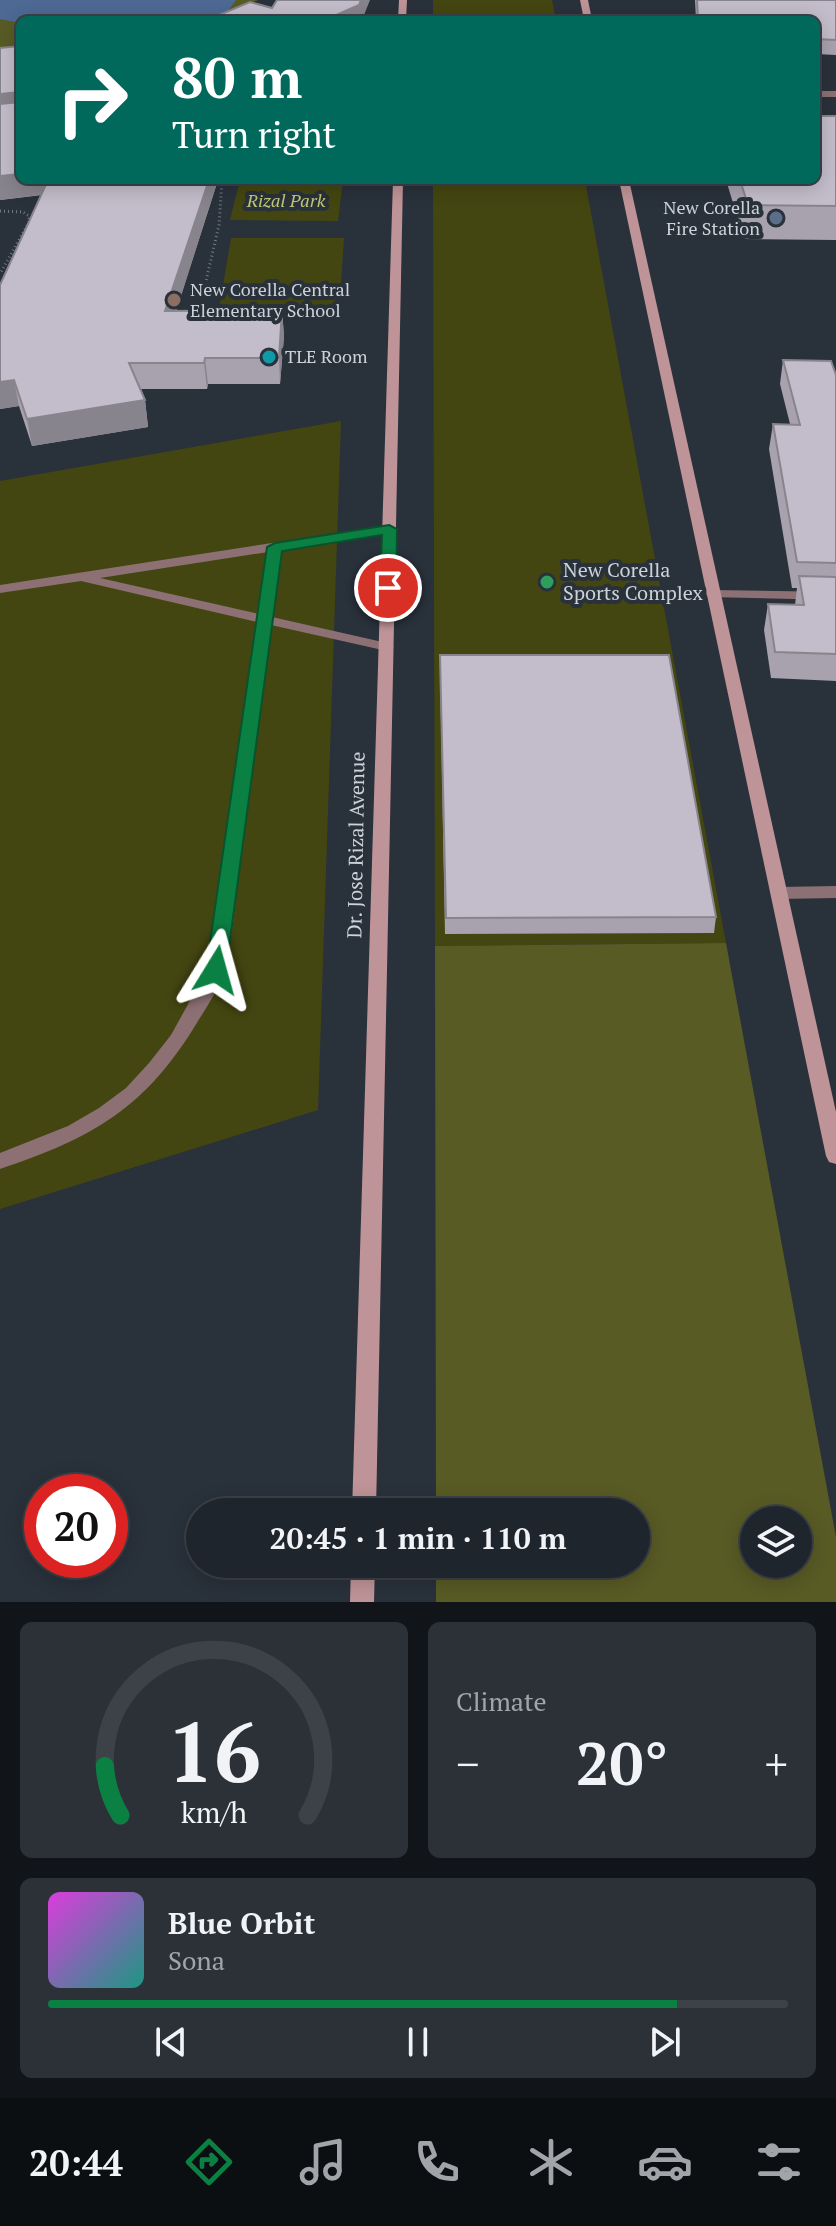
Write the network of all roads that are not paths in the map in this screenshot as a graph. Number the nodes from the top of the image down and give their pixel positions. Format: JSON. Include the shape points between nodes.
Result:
{"nodes":[{"id":1,"x":398,"y":184,"type":"edge"},
{"id":2,"x":625,"y":184,"type":"edge"},
{"id":3,"x":389,"y":529,"type":"junction"},
{"id":4,"x":275,"y":547,"type":"junction"},
{"id":5,"x":78,"y":577,"type":"junction"},
{"id":6,"x":0,"y":589,"type":"edge"},
{"id":7,"x":713,"y":594,"type":"junction"},
{"id":8,"x":836,"y":596,"type":"edge"},
{"id":9,"x":265,"y":620,"type":"junction"},
{"id":10,"x":387,"y":647,"type":"junction"},
{"id":11,"x":836,"y":892,"type":"edge"},
{"id":12,"x":779,"y":893,"type":"junction"},
{"id":13,"x":836,"y":1156,"type":"edge"},
{"id":14,"x":0,"y":1161,"type":"edge"},
{"id":15,"x":364,"y":1498,"type":"edge"},
{"id":16,"x":363,"y":1578,"type":"edge"},
{"id":17,"x":362,"y":1602,"type":"edge"}],
"edges":[{"from":1,"to":3,"type":"main road","name":"Dr. Jose Rizal Avenue"},
{"from":2,"to":7,"type":"main road"},
{"from":3,"to":4,"type":"street"},
{"from":3,"to":10,"type":"main road","name":"Dr. Jose Rizal Avenue"},
{"from":4,"to":5,"type":"street"},
{"from":4,"to":9,"type":"street"},
{"from":5,"to":6,"type":"street"},
{"from":5,"to":9,"type":"street"},
{"from":7,"to":8,"type":"street"},
{"from":7,"to":12,"type":"main road"},
{"from":9,"to":10,"type":"street"},
{"from":9,"to":14,"type":"street","via":[[216,970],[192,1022],[152,1078],[96,1122]]},
{"from":10,"to":15,"type":"main road","name":"Dr. Jose Rizal Avenue"},
{"from":11,"to":12,"type":"street"},
{"from":12,"to":13,"type":"main road"},
{"from":16,"to":17,"type":"main road"}]}
